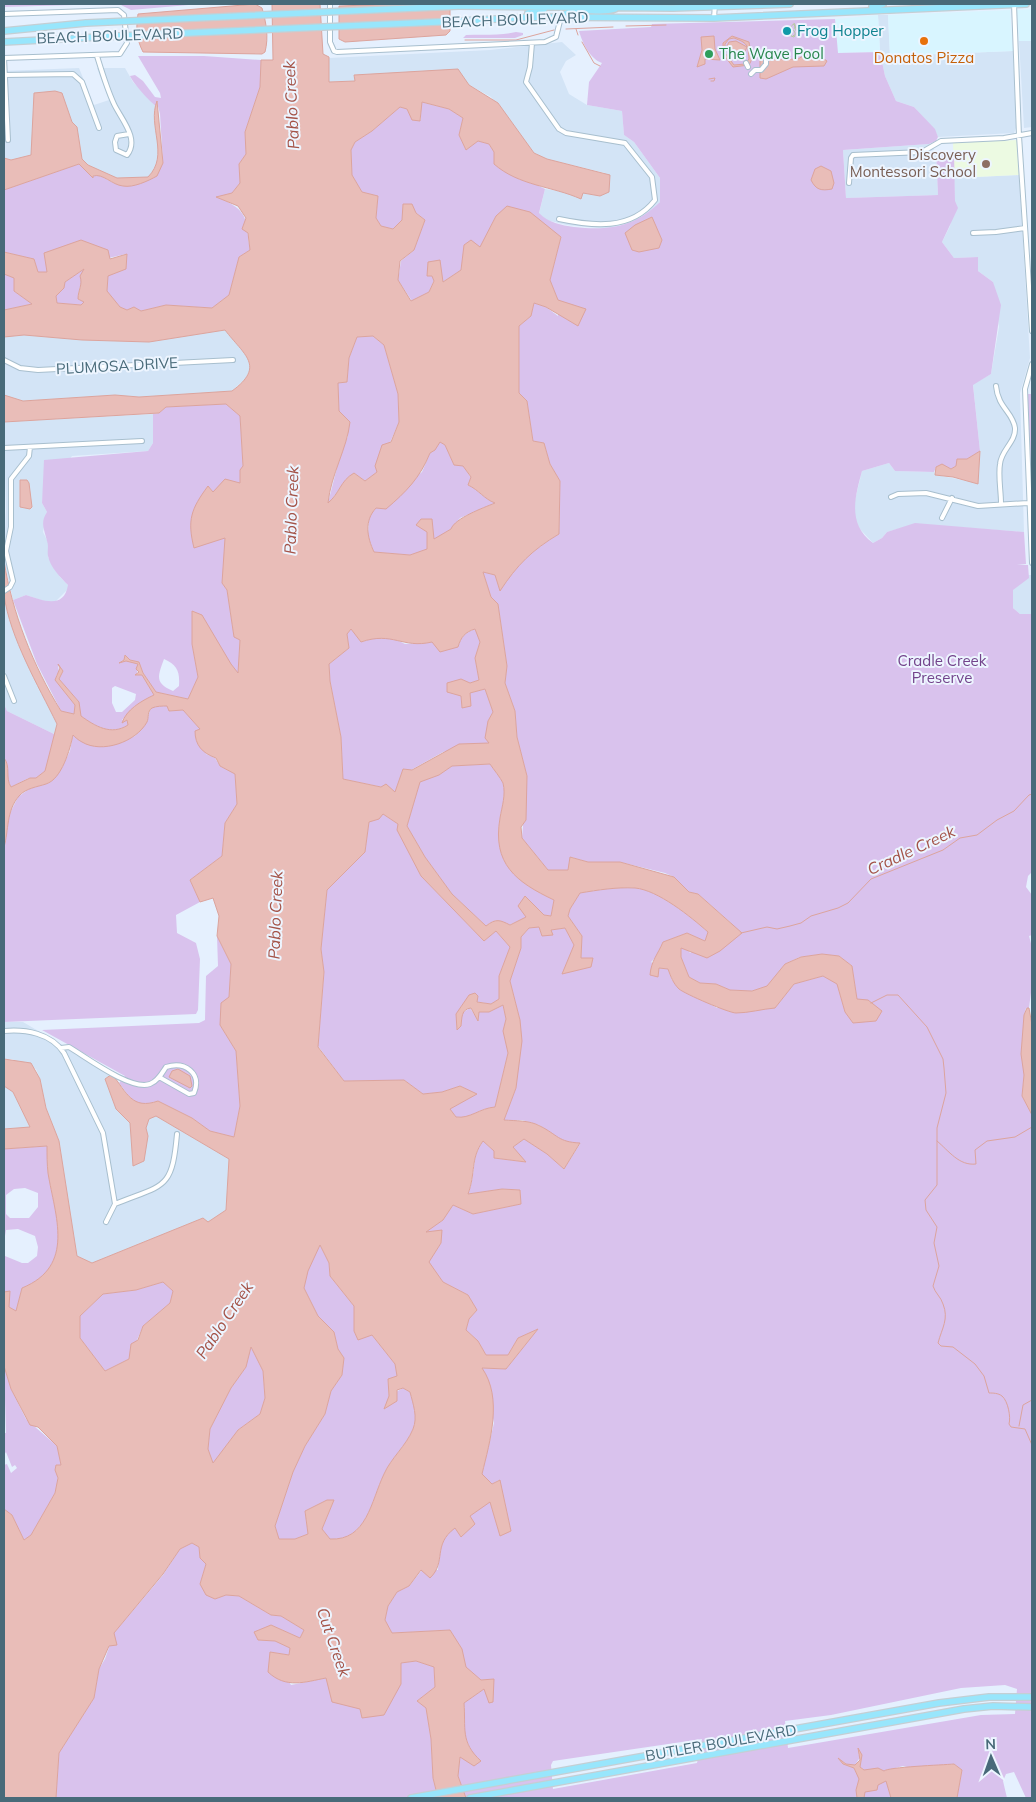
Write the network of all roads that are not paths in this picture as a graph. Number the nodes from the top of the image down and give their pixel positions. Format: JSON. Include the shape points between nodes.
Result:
{"nodes":[{"id":1,"x":330,"y":4,"type":"edge"},
{"id":2,"x":790,"y":4,"type":"edge"},
{"id":3,"x":890,"y":4,"type":"edge"},
{"id":4,"x":941,"y":4,"type":"edge"},
{"id":5,"x":1014,"y":4,"type":"edge"},
{"id":6,"x":1026,"y":4,"type":"edge"},
{"id":7,"x":548,"y":5,"type":"edge"},
{"id":8,"x":715,"y":6,"type":"edge"},
{"id":9,"x":884,"y":7,"type":"edge"},
{"id":10,"x":620,"y":8,"type":"junction"},
{"id":11,"x":935,"y":8,"type":"junction"},
{"id":12,"x":4,"y":14,"type":"edge"},
{"id":13,"x":561,"y":17,"type":"junction"},
{"id":14,"x":714,"y":18,"type":"junction"},
{"id":15,"x":489,"y":19,"type":"junction"},
{"id":16,"x":4,"y":30,"type":"edge"},
{"id":17,"x":4,"y":42,"type":"edge"},
{"id":18,"x":532,"y":43,"type":"junction"},
{"id":19,"x":96,"y":56,"type":"junction"},
{"id":20,"x":4,"y":58,"type":"edge"},
{"id":21,"x":766,"y":59,"type":"dead end"},
{"id":22,"x":746,"y":62,"type":"dead end"},
{"id":23,"x":748,"y":67,"type":"dead end"},
{"id":24,"x":751,"y":74,"type":"dead end"},
{"id":25,"x":5,"y":75,"type":"junction"},
{"id":26,"x":99,"y":128,"type":"dead end"},
{"id":27,"x":1032,"y":133,"type":"edge"},
{"id":28,"x":129,"y":134,"type":"junction"},
{"id":29,"x":1019,"y":136,"type":"junction"},
{"id":30,"x":8,"y":140,"type":"dead end"},
{"id":31,"x":850,"y":183,"type":"dead end"},
{"id":32,"x":559,"y":219,"type":"dead end"},
{"id":33,"x":1025,"y":228,"type":"junction"},
{"id":34,"x":972,"y":232,"type":"dead end"},
{"id":35,"x":1032,"y":331,"type":"edge"},
{"id":36,"x":4,"y":360,"type":"edge"},
{"id":37,"x":233,"y":360,"type":"dead end"},
{"id":38,"x":1032,"y":364,"type":"edge"},
{"id":39,"x":996,"y":386,"type":"dead end"},
{"id":40,"x":142,"y":441,"type":"dead end"},
{"id":41,"x":30,"y":447,"type":"junction"},
{"id":42,"x":4,"y":448,"type":"edge"},
{"id":43,"x":891,"y":497,"type":"dead end"},
{"id":44,"x":952,"y":498,"type":"junction"},
{"id":45,"x":1002,"y":503,"type":"junction"},
{"id":46,"x":1028,"y":503,"type":"junction"},
{"id":47,"x":942,"y":518,"type":"dead end"},
{"id":48,"x":1032,"y":563,"type":"edge"},
{"id":49,"x":4,"y":591,"type":"edge"},
{"id":50,"x":4,"y":676,"type":"edge"},
{"id":51,"x":14,"y":701,"type":"dead end"},
{"id":52,"x":4,"y":1030,"type":"edge"},
{"id":53,"x":61,"y":1048,"type":"junction"},
{"id":54,"x":159,"y":1077,"type":"junction"},
{"id":55,"x":177,"y":1134,"type":"dead end"},
{"id":56,"x":115,"y":1204,"type":"junction"},
{"id":57,"x":106,"y":1222,"type":"dead end"},
{"id":58,"x":1032,"y":1697,"type":"edge"},
{"id":59,"x":1032,"y":1707,"type":"edge"},
{"id":60,"x":411,"y":1798,"type":"edge"},
{"id":61,"x":470,"y":1798,"type":"edge"}],
"edges":[{"from":1,"to":18,"type":"street","via":[[330,42],[337,52]]},
{"from":2,"to":8,"type":"highway"},
{"from":3,"to":9,"type":"highway"},
{"from":4,"to":11,"type":"highway"},
{"from":5,"to":6,"type":"highway","name":"BEACH BOULEVARD"},
{"from":5,"to":11,"type":"highway","name":"BEACH BOULEVARD"},
{"from":5,"to":29,"type":"street"},
{"from":7,"to":10,"type":"highway"},
{"from":7,"to":15,"type":"highway","via":[[541,12],[500,14]]},
{"from":7,"to":16,"type":"highway","bridge":true,"via":[[458,6],[86,23]]},
{"from":8,"to":10,"type":"highway"},
{"from":8,"to":14,"type":"street"},
{"from":9,"to":11,"type":"highway","name":"BEACH BOULEVARD"},
{"from":9,"to":14,"type":"highway","name":"BEACH BOULEVARD"},
{"from":10,"to":13,"type":"highway","via":[[608,12],[570,10]]},
{"from":12,"to":19,"type":"street","via":[[118,10],[124,14],[127,43],[120,54]]},
{"from":13,"to":14,"type":"highway","name":"BEACH BOULEVARD"},
{"from":13,"to":15,"type":"highway","name":"BEACH BOULEVARD"},
{"from":13,"to":18,"type":"street","via":[[552,41]]},
{"from":15,"to":17,"type":"highway","name":"BEACH BOULEVARD","bridge":true},
{"from":18,"to":32,"type":"street","via":[[526,82],[558,129],[622,141],[652,177],[655,200],[648,209],[608,226]]},
{"from":19,"to":20,"type":"street"},
{"from":19,"to":28,"type":"street"},
{"from":20,"to":25,"type":"street"},
{"from":21,"to":24,"type":"street","via":[[761,70]]},
{"from":22,"to":23,"type":"street"},
{"from":25,"to":26,"type":"street","via":[[73,74],[82,82]]},
{"from":25,"to":30,"type":"street"},
{"from":27,"to":29,"type":"street"},
{"from":28,"to":28,"type":"street","via":[[131,150],[124,155],[116,150],[114,142],[117,136]]},
{"from":29,"to":31,"type":"street","via":[[941,141],[922,152],[854,155],[850,158]]},
{"from":29,"to":33,"type":"street"},
{"from":33,"to":34,"type":"street"},
{"from":33,"to":35,"type":"street"},
{"from":36,"to":37,"type":"street","name":"PLUMOSA DRIVE","via":[[20,368],[38,370]]},
{"from":38,"to":46,"type":"street","via":[[1025,389]]},
{"from":39,"to":45,"type":"street","via":[[999,402],[1015,429],[1000,463]]},
{"from":40,"to":41,"type":"street"},
{"from":41,"to":42,"type":"street"},
{"from":41,"to":49,"type":"street","via":[[29,456],[11,479],[11,527],[6,551],[13,581]]},
{"from":43,"to":44,"type":"street","via":[[926,493]]},
{"from":44,"to":45,"type":"street","via":[[978,506]]},
{"from":44,"to":47,"type":"street"},
{"from":45,"to":46,"type":"street"},
{"from":46,"to":48,"type":"street"},
{"from":50,"to":51,"type":"street"},
{"from":52,"to":53,"type":"street","via":[[34,1032]]},
{"from":53,"to":54,"type":"street","via":[[69,1047],[130,1082],[150,1084]]},
{"from":53,"to":56,"type":"street","via":[[103,1133]]},
{"from":54,"to":54,"type":"street","via":[[166,1067],[182,1064],[195,1075],[194,1094]]},
{"from":55,"to":56,"type":"street","via":[[174,1164],[166,1181]]},
{"from":56,"to":57,"type":"street"},
{"from":58,"to":60,"type":"highway","name":"BUTLER BOULEVARD","via":[[955,1700]]},
{"from":59,"to":61,"type":"highway","name":"BUTLER BOULEVARD","via":[[964,1709]]}]}
